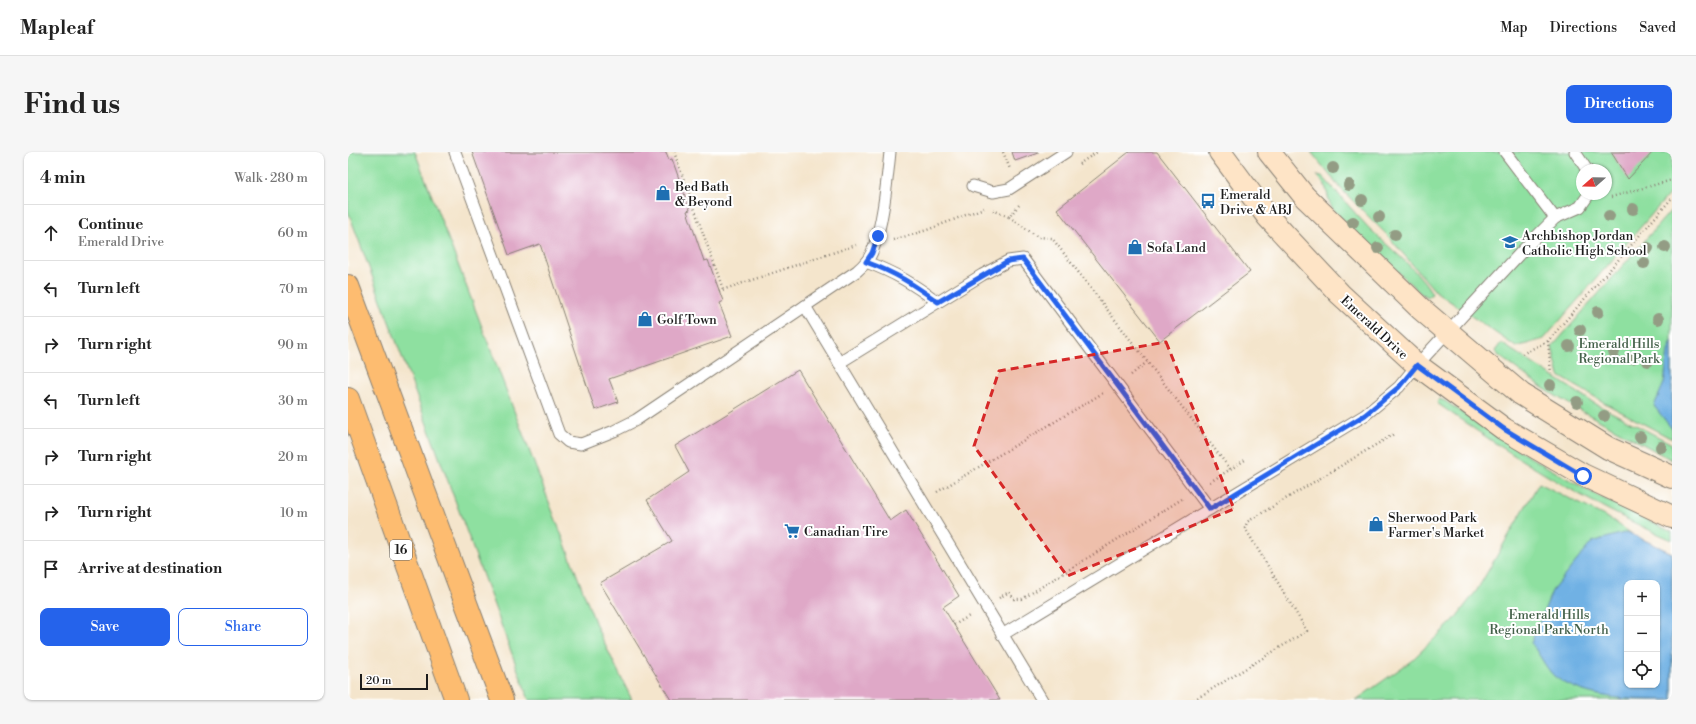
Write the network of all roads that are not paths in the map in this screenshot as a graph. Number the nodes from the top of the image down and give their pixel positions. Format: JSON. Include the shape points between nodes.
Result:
{"nodes":[{"id":1,"x":455,"y":152,"type":"edge"},
{"id":2,"x":890,"y":152,"type":"edge"},
{"id":3,"x":1066,"y":152,"type":"edge"},
{"id":4,"x":1220,"y":152,"type":"edge"},
{"id":5,"x":1269,"y":152,"type":"edge"},
{"id":6,"x":1505,"y":152,"type":"edge"},
{"id":7,"x":1575,"y":152,"type":"edge"},
{"id":8,"x":1583,"y":164,"type":"edge"},
{"id":9,"x":973,"y":186,"type":"dead end"},
{"id":10,"x":1585,"y":200,"type":"edge"},
{"id":11,"x":1555,"y":218,"type":"junction"},
{"id":12,"x":866,"y":262,"type":"junction"},
{"id":13,"x":348,"y":286,"type":"edge"},
{"id":14,"x":938,"y":302,"type":"junction"},
{"id":15,"x":805,"y":306,"type":"junction"},
{"id":16,"x":1448,"y":332,"type":"junction"},
{"id":17,"x":839,"y":363,"type":"junction"},
{"id":18,"x":1417,"y":365,"type":"junction"},
{"id":19,"x":348,"y":399,"type":"edge"},
{"id":20,"x":1672,"y":477,"type":"edge"},
{"id":21,"x":1210,"y":509,"type":"junction"},
{"id":22,"x":1672,"y":517,"type":"edge"},
{"id":23,"x":1002,"y":635,"type":"junction"},
{"id":24,"x":456,"y":700,"type":"edge"},
{"id":25,"x":502,"y":700,"type":"edge"},
{"id":26,"x":1042,"y":700,"type":"edge"}],
"edges":[{"from":1,"to":15,"type":"lane","via":[[559,434],[568,442],[581,444],[636,420]]},
{"from":2,"to":12,"type":"lane","via":[[878,236]]},
{"from":3,"to":9,"type":"lane","via":[[1009,189],[993,192]]},
{"from":4,"to":18,"type":"street","name":"Emerald Drive","via":[[1268,217],[1340,294]]},
{"from":5,"to":16,"type":"street","via":[[1305,197]]},
{"from":6,"to":11,"type":"lane"},
{"from":7,"to":8,"type":"lane"},
{"from":10,"to":11,"type":"lane","via":[[1580,207]]},
{"from":11,"to":16,"type":"lane"},
{"from":12,"to":14,"type":"lane","via":[[906,280]]},
{"from":12,"to":15,"type":"lane","via":[[858,271]]},
{"from":13,"to":25,"type":"highway"},
{"from":14,"to":17,"type":"lane"},
{"from":14,"to":21,"type":"lane","via":[[1008,261],[1023,259]]},
{"from":15,"to":17,"type":"lane"},
{"from":16,"to":18,"type":"lane"},
{"from":16,"to":20,"type":"street","via":[[1521,394],[1608,448]]},
{"from":17,"to":23,"type":"lane"},
{"from":18,"to":21,"type":"lane","via":[[1399,387],[1365,415]]},
{"from":18,"to":22,"type":"street","name":"Emerald Drive","via":[[1504,429],[1583,476]]},
{"from":19,"to":24,"type":"highway","number":"16"},
{"from":21,"to":23,"type":"lane"},
{"from":23,"to":26,"type":"lane"}]}
